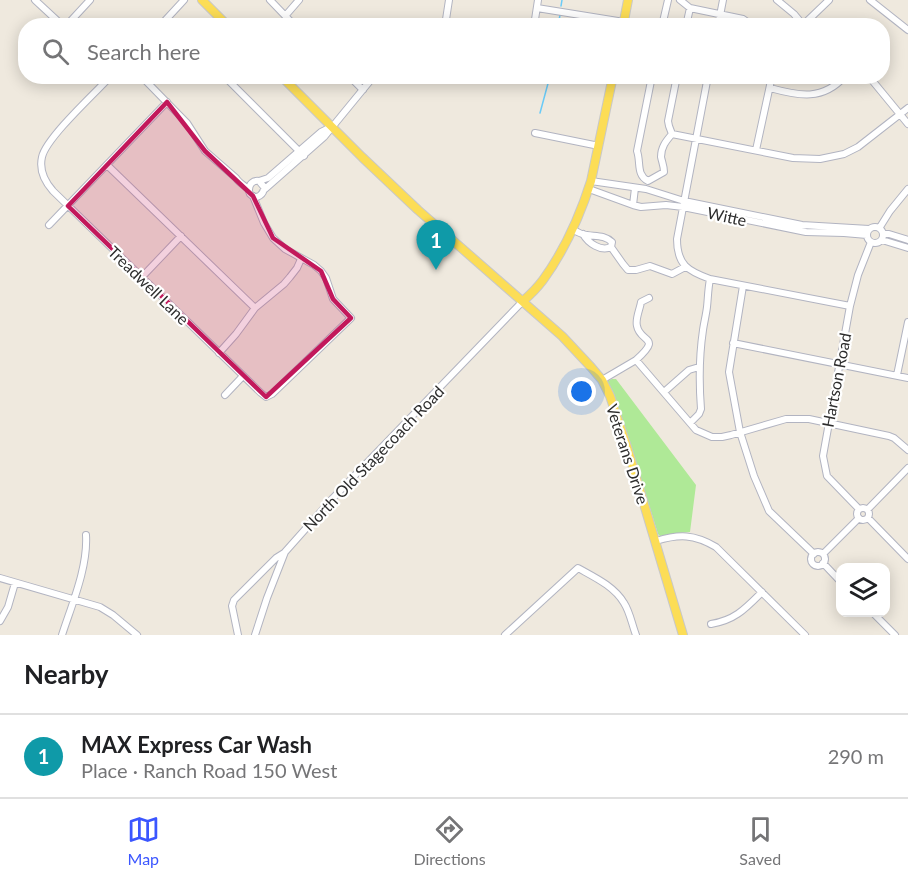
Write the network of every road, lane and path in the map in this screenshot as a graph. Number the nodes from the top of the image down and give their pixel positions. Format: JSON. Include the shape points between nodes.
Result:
{"nodes":[{"id":1,"x":35,"y":0,"type":"edge"},
{"id":2,"x":90,"y":0,"type":"edge"},
{"id":3,"x":184,"y":0,"type":"edge"},
{"id":4,"x":202,"y":0,"type":"edge"},
{"id":5,"x":270,"y":0,"type":"edge"},
{"id":6,"x":299,"y":0,"type":"edge"},
{"id":7,"x":449,"y":0,"type":"edge"},
{"id":8,"x":538,"y":0,"type":"edge"},
{"id":9,"x":628,"y":0,"type":"edge"},
{"id":10,"x":668,"y":0,"type":"edge"},
{"id":11,"x":680,"y":0,"type":"edge"},
{"id":12,"x":723,"y":0,"type":"edge"},
{"id":13,"x":777,"y":0,"type":"edge"},
{"id":14,"x":829,"y":0,"type":"edge"},
{"id":15,"x":870,"y":0,"type":"edge"},
{"id":16,"x":537,"y":8,"type":"junction"},
{"id":17,"x":690,"y":8,"type":"junction"},
{"id":18,"x":286,"y":15,"type":"junction"},
{"id":19,"x":720,"y":15,"type":"junction"},
{"id":20,"x":55,"y":18,"type":"edge"},
{"id":21,"x":72,"y":18,"type":"edge"},
{"id":22,"x":167,"y":18,"type":"edge"},
{"id":23,"x":220,"y":18,"type":"edge"},
{"id":24,"x":288,"y":18,"type":"edge"},
{"id":25,"x":446,"y":18,"type":"edge"},
{"id":26,"x":535,"y":18,"type":"edge"},
{"id":27,"x":591,"y":18,"type":"edge"},
{"id":28,"x":624,"y":18,"type":"edge"},
{"id":29,"x":665,"y":18,"type":"edge"},
{"id":30,"x":688,"y":18,"type":"edge"},
{"id":31,"x":719,"y":18,"type":"edge"},
{"id":32,"x":738,"y":18,"type":"edge"},
{"id":33,"x":797,"y":18,"type":"edge"},
{"id":34,"x":810,"y":18,"type":"edge"},
{"id":35,"x":908,"y":30,"type":"edge"},
{"id":36,"x":103,"y":84,"type":"edge"},
{"id":37,"x":149,"y":84,"type":"edge"},
{"id":38,"x":232,"y":84,"type":"edge"},
{"id":39,"x":288,"y":84,"type":"edge"},
{"id":40,"x":357,"y":84,"type":"edge"},
{"id":41,"x":368,"y":84,"type":"edge"},
{"id":42,"x":611,"y":84,"type":"edge"},
{"id":43,"x":650,"y":84,"type":"edge"},
{"id":44,"x":675,"y":84,"type":"edge"},
{"id":45,"x":706,"y":84,"type":"edge"},
{"id":46,"x":771,"y":84,"type":"edge"},
{"id":47,"x":838,"y":84,"type":"edge"},
{"id":48,"x":874,"y":84,"type":"edge"},
{"id":49,"x":770,"y":88,"type":"junction"},
{"id":50,"x":363,"y":90,"type":"junction"},
{"id":51,"x":167,"y":102,"type":"junction"},
{"id":52,"x":908,"y":108,"type":"edge"},
{"id":53,"x":901,"y":115,"type":"junction"},
{"id":54,"x":908,"y":124,"type":"edge"},
{"id":55,"x":332,"y":127,"type":"junction"},
{"id":56,"x":535,"y":133,"type":"dead end"},
{"id":57,"x":672,"y":134,"type":"junction"},
{"id":58,"x":696,"y":139,"type":"junction"},
{"id":59,"x":599,"y":146,"type":"junction"},
{"id":60,"x":756,"y":150,"type":"junction"},
{"id":61,"x":302,"y":154,"type":"junction"},
{"id":62,"x":107,"y":165,"type":"junction"},
{"id":63,"x":236,"y":178,"type":"junction"},
{"id":64,"x":648,"y":181,"type":"junction"},
{"id":65,"x":256,"y":182,"type":"junction"},
{"id":66,"x":590,"y":185,"type":"junction"},
{"id":67,"x":635,"y":188,"type":"junction"},
{"id":68,"x":646,"y":189,"type":"junction"},
{"id":69,"x":908,"y":189,"type":"edge"},
{"id":70,"x":249,"y":190,"type":"junction"},
{"id":71,"x":263,"y":193,"type":"junction"},
{"id":72,"x":253,"y":196,"type":"junction"},
{"id":73,"x":683,"y":204,"type":"junction"},
{"id":74,"x":633,"y":205,"type":"junction"},
{"id":75,"x":68,"y":206,"type":"junction"},
{"id":76,"x":261,"y":214,"type":"junction"},
{"id":77,"x":49,"y":225,"type":"dead end"},
{"id":78,"x":573,"y":230,"type":"junction"},
{"id":79,"x":868,"y":232,"type":"junction"},
{"id":80,"x":583,"y":234,"type":"junction"},
{"id":81,"x":882,"y":234,"type":"junction"},
{"id":82,"x":181,"y":236,"type":"junction"},
{"id":83,"x":908,"y":240,"type":"edge"},
{"id":84,"x":871,"y":242,"type":"junction"},
{"id":85,"x":611,"y":248,"type":"junction"},
{"id":86,"x":908,"y":248,"type":"edge"},
{"id":87,"x":301,"y":259,"type":"junction"},
{"id":88,"x":685,"y":267,"type":"junction"},
{"id":89,"x":141,"y":278,"type":"junction"},
{"id":90,"x":710,"y":279,"type":"junction"},
{"id":91,"x":743,"y":286,"type":"junction"},
{"id":92,"x":649,"y":298,"type":"dead end"},
{"id":93,"x":523,"y":301,"type":"junction"},
{"id":94,"x":850,"y":306,"type":"junction"},
{"id":95,"x":255,"y":308,"type":"junction"},
{"id":96,"x":908,"y":322,"type":"edge"},
{"id":97,"x":733,"y":343,"type":"junction"},
{"id":98,"x":219,"y":353,"type":"junction"},
{"id":99,"x":636,"y":360,"type":"junction"},
{"id":100,"x":839,"y":364,"type":"junction"},
{"id":101,"x":699,"y":367,"type":"junction"},
{"id":102,"x":897,"y":375,"type":"junction"},
{"id":103,"x":243,"y":376,"type":"junction"},
{"id":104,"x":908,"y":378,"type":"edge"},
{"id":105,"x":602,"y":380,"type":"junction"},
{"id":106,"x":664,"y":392,"type":"junction"},
{"id":107,"x":225,"y":395,"type":"dead end"},
{"id":108,"x":690,"y":423,"type":"junction"},
{"id":109,"x":828,"y":423,"type":"junction"},
{"id":110,"x":740,"y":432,"type":"junction"},
{"id":111,"x":908,"y":450,"type":"edge"},
{"id":112,"x":908,"y":468,"type":"edge"},
{"id":113,"x":859,"y":509,"type":"junction"},
{"id":114,"x":867,"y":509,"type":"junction"},
{"id":115,"x":859,"y":518,"type":"junction"},
{"id":116,"x":868,"y":518,"type":"junction"},
{"id":117,"x":86,"y":535,"type":"dead end"},
{"id":118,"x":656,"y":542,"type":"junction"},
{"id":119,"x":285,"y":552,"type":"junction"},
{"id":120,"x":814,"y":554,"type":"junction"},
{"id":121,"x":823,"y":554,"type":"junction"},
{"id":122,"x":908,"y":559,"type":"edge"},
{"id":123,"x":823,"y":563,"type":"junction"},
{"id":124,"x":0,"y":578,"type":"edge"},
{"id":125,"x":836,"y":578,"type":"edge"},
{"id":126,"x":15,"y":583,"type":"junction"},
{"id":127,"x":762,"y":592,"type":"junction"},
{"id":128,"x":74,"y":598,"type":"junction"},
{"id":129,"x":877,"y":617,"type":"edge"},
{"id":130,"x":0,"y":621,"type":"edge"},
{"id":131,"x":711,"y":624,"type":"dead end"},
{"id":132,"x":804,"y":634,"type":"edge"},
{"id":133,"x":62,"y":635,"type":"edge"},
{"id":134,"x":137,"y":635,"type":"edge"},
{"id":135,"x":238,"y":635,"type":"edge"},
{"id":136,"x":255,"y":635,"type":"edge"},
{"id":137,"x":505,"y":635,"type":"edge"},
{"id":138,"x":636,"y":635,"type":"edge"},
{"id":139,"x":683,"y":635,"type":"edge"},
{"id":140,"x":895,"y":635,"type":"edge"}],
"edges":[{"from":1,"to":20,"type":"street"},
{"from":2,"to":21,"type":"street"},
{"from":3,"to":22,"type":"street"},
{"from":4,"to":23,"type":"main road"},
{"from":5,"to":18,"type":"street"},
{"from":6,"to":18,"type":"street"},
{"from":7,"to":25,"type":"street"},
{"from":8,"to":16,"type":"street"},
{"from":9,"to":28,"type":"main road"},
{"from":10,"to":29,"type":"street"},
{"from":11,"to":17,"type":"street"},
{"from":12,"to":19,"type":"street"},
{"from":13,"to":33,"type":"street"},
{"from":14,"to":34,"type":"street"},
{"from":15,"to":35,"type":"street"},
{"from":16,"to":26,"type":"street"},
{"from":16,"to":27,"type":"street"},
{"from":17,"to":19,"type":"street"},
{"from":17,"to":30,"type":"street"},
{"from":18,"to":24,"type":"street"},
{"from":19,"to":31,"type":"street"},
{"from":19,"to":32,"type":"street"},
{"from":36,"to":75,"type":"street","name":"Treadwell Lane","via":[[52,139],[42,157],[46,183]]},
{"from":37,"to":51,"type":"street"},
{"from":38,"to":61,"type":"street"},
{"from":39,"to":55,"type":"main road","name":"Veterans Drive"},
{"from":40,"to":50,"type":"street"},
{"from":41,"to":50,"type":"street"},
{"from":42,"to":59,"type":"main road"},
{"from":43,"to":64,"type":"street","via":[[637,151],[642,178]]},
{"from":44,"to":57,"type":"street","via":[[668,121]]},
{"from":45,"to":58,"type":"street"},
{"from":46,"to":49,"type":"street"},
{"from":47,"to":49,"type":"street","via":[[824,93],[811,95]]},
{"from":48,"to":53,"type":"street"},
{"from":49,"to":60,"type":"street"},
{"from":50,"to":55,"type":"street"},
{"from":51,"to":62,"type":"street"},
{"from":51,"to":63,"type":"street","via":[[206,151]]},
{"from":52,"to":53,"type":"street"},
{"from":53,"to":54,"type":"street"},
{"from":53,"to":60,"type":"street","via":[[844,154],[808,159]]},
{"from":55,"to":61,"type":"street","via":[[321,132]]},
{"from":55,"to":93,"type":"main road","name":"Veterans Drive","via":[[418,210]]},
{"from":56,"to":59,"type":"street"},
{"from":57,"to":58,"type":"street"},
{"from":57,"to":64,"type":"street","via":[[663,145],[664,172]]},
{"from":58,"to":60,"type":"street"},
{"from":58,"to":73,"type":"street"},
{"from":59,"to":66,"type":"main road"},
{"from":61,"to":65,"type":"street"},
{"from":61,"to":71,"type":"street"},
{"from":62,"to":75,"type":"street"},
{"from":62,"to":82,"type":"street"},
{"from":63,"to":65,"type":"street"},
{"from":63,"to":70,"type":"street"},
{"from":64,"to":68,"type":"street"},
{"from":65,"to":70,"type":"street"},
{"from":65,"to":71,"type":"street","via":[[263,184]]},
{"from":66,"to":67,"type":"street","name":"Witte"},
{"from":66,"to":74,"type":"street","name":"Witte"},
{"from":66,"to":78,"type":"main road"},
{"from":67,"to":68,"type":"street","name":"Witte"},
{"from":67,"to":74,"type":"street"},
{"from":68,"to":73,"type":"street","name":"Witte"},
{"from":69,"to":81,"type":"street","via":[[890,211]]},
{"from":70,"to":72,"type":"street"},
{"from":71,"to":72,"type":"street"},
{"from":71,"to":76,"type":"street"},
{"from":72,"to":76,"type":"street"},
{"from":73,"to":74,"type":"street","name":"Witte"},
{"from":73,"to":79,"type":"street","name":"Witte","via":[[779,224]]},
{"from":73,"to":88,"type":"street","via":[[677,249]]},
{"from":75,"to":77,"type":"street"},
{"from":75,"to":89,"type":"street","name":"Treadwell Lane"},
{"from":76,"to":87,"type":"street","via":[[273,238]]},
{"from":78,"to":80,"type":"street"},
{"from":78,"to":93,"type":"main road","via":[[542,281]]},
{"from":79,"to":81,"type":"street","via":[[873,227]]},
{"from":79,"to":84,"type":"street"},
{"from":80,"to":85,"type":"street","via":[[602,249]]},
{"from":80,"to":85,"type":"street","via":[[609,239]]},
{"from":81,"to":83,"type":"street"},
{"from":81,"to":84,"type":"street","via":[[878,242]]},
{"from":81,"to":86,"type":"street"},
{"from":82,"to":89,"type":"street"},
{"from":82,"to":95,"type":"street"},
{"from":84,"to":94,"type":"street","name":"Hartson Road"},
{"from":85,"to":88,"type":"street","via":[[628,270],[650,266],[672,274]]},
{"from":87,"to":95,"type":"street","via":[[284,284]]},
{"from":87,"to":103,"type":"street","name":"Treadwell Lane","via":[[321,271],[333,298],[351,318],[269,396],[264,396]]},
{"from":88,"to":90,"type":"street"},
{"from":89,"to":98,"type":"street","name":"Treadwell Lane"},
{"from":90,"to":91,"type":"street"},
{"from":90,"to":101,"type":"street"},
{"from":91,"to":94,"type":"street"},
{"from":91,"to":97,"type":"street"},
{"from":92,"to":99,"type":"street","via":[[641,302],[636,322],[649,344]]},
{"from":93,"to":105,"type":"main road","name":"Veterans Drive"},
{"from":93,"to":119,"type":"street","name":"North Old Stagecoach Road"},
{"from":94,"to":100,"type":"street","name":"Hartson Road"},
{"from":95,"to":98,"type":"street"},
{"from":96,"to":102,"type":"street"},
{"from":97,"to":100,"type":"street"},
{"from":97,"to":110,"type":"street","via":[[729,372]]},
{"from":98,"to":103,"type":"street","name":"Treadwell Lane"},
{"from":99,"to":105,"type":"street"},
{"from":99,"to":106,"type":"street"},
{"from":100,"to":102,"type":"street"},
{"from":100,"to":109,"type":"street","name":"Hartson Road"},
{"from":101,"to":106,"type":"street","via":[[689,369]]},
{"from":101,"to":108,"type":"street","via":[[701,410]]},
{"from":102,"to":104,"type":"street"},
{"from":103,"to":107,"type":"street"},
{"from":105,"to":118,"type":"main road","name":"Veterans Drive"},
{"from":106,"to":108,"type":"street"},
{"from":108,"to":110,"type":"street","via":[[712,437]]},
{"from":109,"to":110,"type":"street","via":[[786,419]]},
{"from":109,"to":111,"type":"street","via":[[889,436]]},
{"from":109,"to":113,"type":"street","name":"Hartson Road","via":[[823,456],[827,476]]},
{"from":110,"to":120,"type":"street","via":[[769,511]]},
{"from":112,"to":114,"type":"street"},
{"from":113,"to":114,"type":"street"},
{"from":113,"to":115,"type":"street"},
{"from":114,"to":116,"type":"street"},
{"from":115,"to":116,"type":"street"},
{"from":115,"to":121,"type":"street"},
{"from":116,"to":122,"type":"street"},
{"from":117,"to":128,"type":"street","via":[[86,553]]},
{"from":118,"to":127,"type":"street","via":[[679,536],[707,541]]},
{"from":118,"to":139,"type":"main road","name":"Veterans Drive"},
{"from":119,"to":135,"type":"street","via":[[234,600]]},
{"from":119,"to":136,"type":"street","name":"North Old Stagecoach Road"},
{"from":120,"to":121,"type":"street"},
{"from":120,"to":123,"type":"street","via":[[814,564]]},
{"from":121,"to":123,"type":"street"},
{"from":123,"to":125,"type":"street"},
{"from":124,"to":126,"type":"street"},
{"from":126,"to":128,"type":"street"},
{"from":126,"to":130,"type":"street"},
{"from":127,"to":131,"type":"street","via":[[734,617]]},
{"from":127,"to":132,"type":"street"},
{"from":128,"to":133,"type":"street"},
{"from":128,"to":134,"type":"street","via":[[106,609]]},
{"from":129,"to":140,"type":"street"},
{"from":137,"to":138,"type":"street","via":[[578,568],[618,594]]}]}
